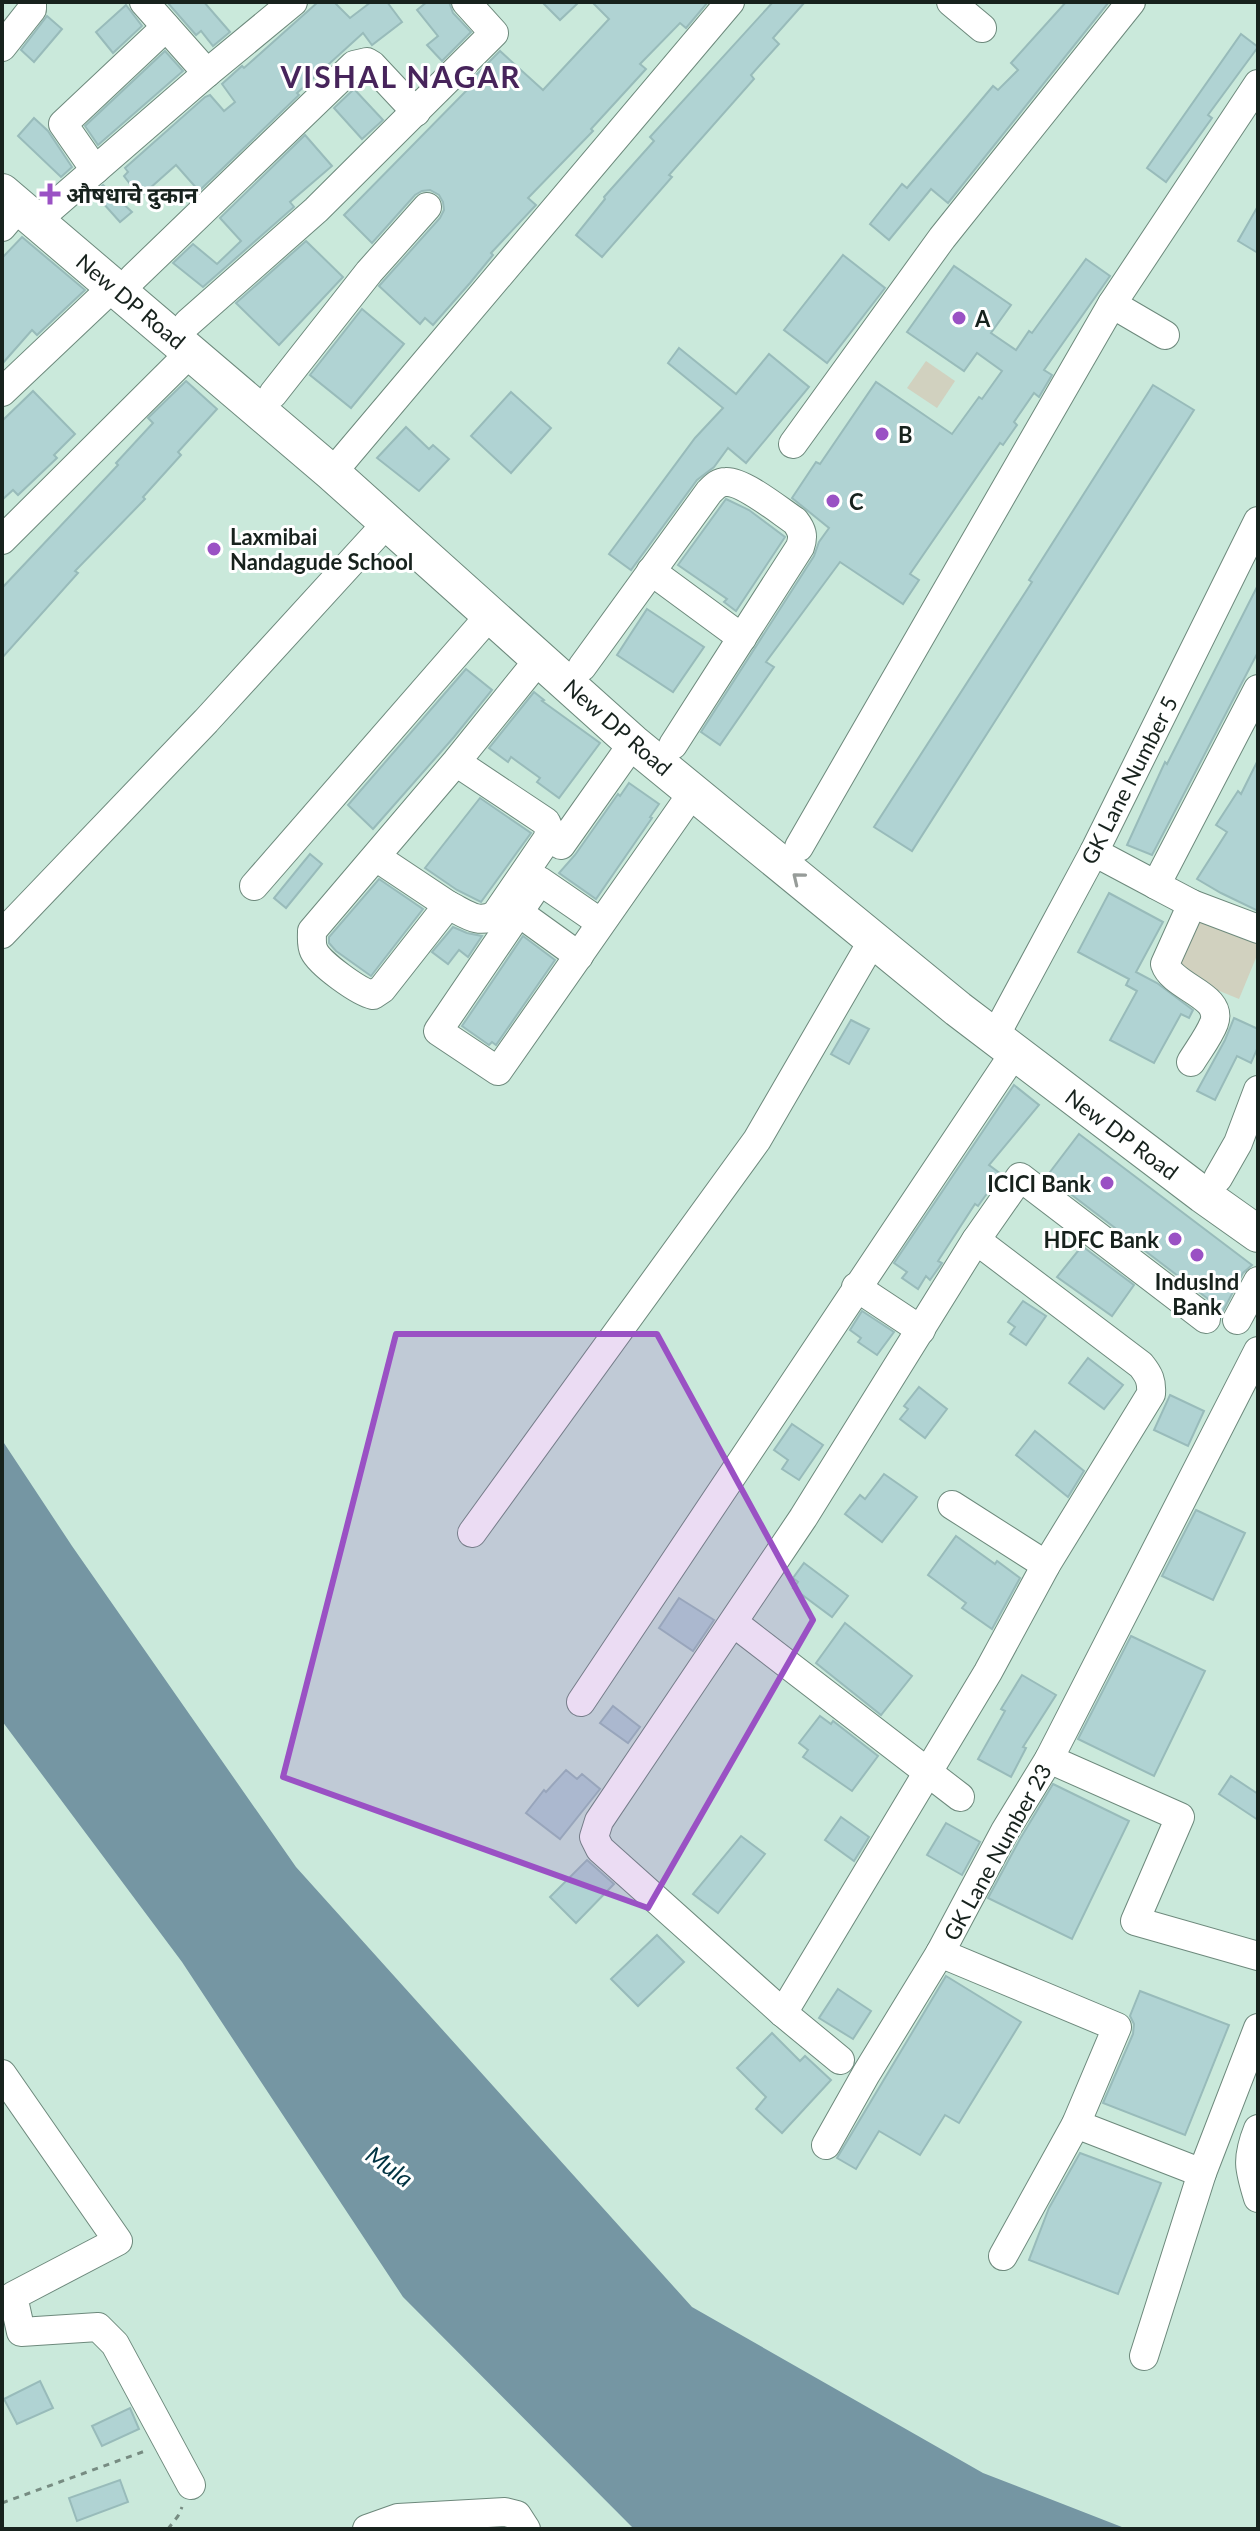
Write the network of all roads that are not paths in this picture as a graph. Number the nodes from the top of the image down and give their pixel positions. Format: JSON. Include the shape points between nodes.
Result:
{"nodes":[{"id":1,"x":32,"y":2,"type":"edge"},
{"id":2,"x":144,"y":2,"type":"edge"},
{"id":3,"x":293,"y":2,"type":"edge"},
{"id":4,"x":466,"y":2,"type":"edge"},
{"id":5,"x":730,"y":2,"type":"edge"},
{"id":6,"x":951,"y":2,"type":"edge"},
{"id":7,"x":1131,"y":2,"type":"edge"},
{"id":8,"x":166,"y":27,"type":"junction"},
{"id":9,"x":982,"y":28,"type":"dead end"},
{"id":10,"x":2,"y":47,"type":"edge"},
{"id":11,"x":207,"y":73,"type":"junction"},
{"id":12,"x":1258,"y":84,"type":"edge"},
{"id":13,"x":416,"y":112,"type":"junction"},
{"id":14,"x":2,"y":166,"type":"edge"},
{"id":15,"x":95,"y":170,"type":"junction"},
{"id":16,"x":427,"y":207,"type":"dead end"},
{"id":17,"x":18,"y":209,"type":"edge"},
{"id":18,"x":123,"y":282,"type":"junction"},
{"id":19,"x":1112,"y":304,"type":"junction"},
{"id":20,"x":1165,"y":335,"type":"dead end"},
{"id":21,"x":190,"y":338,"type":"junction"},
{"id":22,"x":2,"y":392,"type":"edge"},
{"id":23,"x":273,"y":394,"type":"junction"},
{"id":24,"x":793,"y":444,"type":"dead end"},
{"id":25,"x":339,"y":464,"type":"junction"},
{"id":26,"x":1258,"y":521,"type":"edge"},
{"id":27,"x":387,"y":523,"type":"junction"},
{"id":28,"x":2,"y":540,"type":"edge"},
{"id":29,"x":651,"y":571,"type":"junction"},
{"id":30,"x":491,"y":614,"type":"junction"},
{"id":31,"x":742,"y":638,"type":"junction"},
{"id":32,"x":540,"y":658,"type":"junction"},
{"id":33,"x":582,"y":667,"type":"junction"},
{"id":34,"x":1258,"y":689,"type":"edge"},
{"id":35,"x":633,"y":743,"type":"junction"},
{"id":36,"x":673,"y":745,"type":"junction"},
{"id":37,"x":456,"y":762,"type":"junction"},
{"id":38,"x":693,"y":792,"type":"junction"},
{"id":39,"x":561,"y":845,"type":"dead end"},
{"id":40,"x":799,"y":847,"type":"junction"},
{"id":41,"x":1094,"y":852,"type":"junction"},
{"id":42,"x":376,"y":857,"type":"junction"},
{"id":43,"x":1156,"y":885,"type":"junction"},
{"id":44,"x":254,"y":886,"type":"dead end"},
{"id":45,"x":1192,"y":904,"type":"junction"},
{"id":46,"x":448,"y":905,"type":"junction"},
{"id":47,"x":518,"y":912,"type":"junction"},
{"id":48,"x":601,"y":923,"type":"junction"},
{"id":49,"x":1258,"y":929,"type":"edge"},
{"id":50,"x":2,"y":934,"type":"edge"},
{"id":51,"x":873,"y":940,"type":"junction"},
{"id":52,"x":579,"y":956,"type":"junction"},
{"id":53,"x":1006,"y":1035,"type":"junction"},
{"id":54,"x":1191,"y":1062,"type":"dead end"},
{"id":55,"x":1258,"y":1090,"type":"edge"},
{"id":56,"x":1218,"y":1178,"type":"junction"},
{"id":57,"x":1258,"y":1205,"type":"edge"},
{"id":58,"x":1258,"y":1234,"type":"edge"},
{"id":59,"x":976,"y":1240,"type":"junction"},
{"id":60,"x":1258,"y":1281,"type":"edge"},
{"id":61,"x":856,"y":1287,"type":"junction"},
{"id":62,"x":1206,"y":1319,"type":"dead end"},
{"id":63,"x":1237,"y":1320,"type":"dead end"},
{"id":64,"x":921,"y":1330,"type":"junction"},
{"id":65,"x":1258,"y":1351,"type":"edge"},
{"id":66,"x":952,"y":1505,"type":"dead end"},
{"id":67,"x":472,"y":1533,"type":"dead end"},
{"id":68,"x":1046,"y":1565,"type":"junction"},
{"id":69,"x":734,"y":1623,"type":"junction"},
{"id":70,"x":581,"y":1702,"type":"dead end"},
{"id":71,"x":1049,"y":1759,"type":"junction"},
{"id":72,"x":928,"y":1774,"type":"junction"},
{"id":73,"x":960,"y":1797,"type":"dead end"},
{"id":74,"x":940,"y":1953,"type":"junction"},
{"id":75,"x":1258,"y":1956,"type":"edge"},
{"id":76,"x":783,"y":2013,"type":"junction"},
{"id":77,"x":1258,"y":2028,"type":"edge"},
{"id":78,"x":840,"y":2060,"type":"dead end"},
{"id":79,"x":2,"y":2074,"type":"edge"},
{"id":80,"x":1076,"y":2124,"type":"junction"},
{"id":81,"x":1258,"y":2129,"type":"edge"},
{"id":82,"x":826,"y":2145,"type":"dead end"},
{"id":83,"x":1202,"y":2173,"type":"junction"},
{"id":84,"x":1258,"y":2198,"type":"edge"},
{"id":85,"x":1003,"y":2256,"type":"dead end"},
{"id":86,"x":11,"y":2336,"type":"edge"},
{"id":87,"x":1144,"y":2356,"type":"dead end"},
{"id":88,"x":191,"y":2485,"type":"dead end"},
{"id":89,"x":367,"y":2529,"type":"edge"},
{"id":90,"x":526,"y":2529,"type":"edge"}],
"edges":[{"from":1,"to":10,"type":"street"},
{"from":2,"to":8,"type":"street"},
{"from":3,"to":11,"type":"street"},
{"from":4,"to":13,"type":"street","via":[[494,33]]},
{"from":5,"to":25,"type":"street"},
{"from":6,"to":9,"type":"street"},
{"from":7,"to":24,"type":"street","via":[[942,238]]},
{"from":8,"to":11,"type":"street"},
{"from":8,"to":15,"type":"street","via":[[63,124]]},
{"from":11,"to":15,"type":"street"},
{"from":12,"to":19,"type":"street"},
{"from":13,"to":18,"type":"street","via":[[372,65],[354,65]]},
{"from":13,"to":21,"type":"street"},
{"from":14,"to":17,"type":"main road","name":"New DP Road"},
{"from":15,"to":17,"type":"street"},
{"from":16,"to":23,"type":"street"},
{"from":17,"to":18,"type":"main road","name":"New DP Road"},
{"from":18,"to":21,"type":"main road","name":"New DP Road"},
{"from":18,"to":22,"type":"street"},
{"from":19,"to":20,"type":"street"},
{"from":19,"to":40,"type":"street"},
{"from":21,"to":23,"type":"main road","name":"New DP Road"},
{"from":21,"to":25,"type":"main road","name":"New DP Road"},
{"from":21,"to":28,"type":"street"},
{"from":23,"to":25,"type":"main road","name":"New DP Road"},
{"from":25,"to":27,"type":"main road","name":"New DP Road"},
{"from":25,"to":33,"type":"main road","name":"New DP Road"},
{"from":26,"to":41,"type":"street","name":"GK Lane Number 5"},
{"from":27,"to":30,"type":"main road","name":"New DP Road"},
{"from":27,"to":50,"type":"street"},
{"from":29,"to":31,"type":"street"},
{"from":29,"to":31,"type":"street","via":[[719,483],[740,485],[795,521],[803,538],[800,547]]},
{"from":29,"to":33,"type":"street"},
{"from":30,"to":32,"type":"main road","name":"New DP Road"},
{"from":30,"to":44,"type":"street"},
{"from":31,"to":36,"type":"street"},
{"from":32,"to":35,"type":"main road","name":"New DP Road"},
{"from":32,"to":37,"type":"street"},
{"from":33,"to":36,"type":"main road","name":"New DP Road"},
{"from":34,"to":43,"type":"street"},
{"from":35,"to":38,"type":"main road","name":"New DP Road"},
{"from":35,"to":39,"type":"street"},
{"from":36,"to":40,"type":"main road","name":"New DP Road"},
{"from":37,"to":42,"type":"street"},
{"from":37,"to":46,"type":"street","via":[[541,817],[549,829],[496,914],[479,921]]},
{"from":38,"to":48,"type":"street"},
{"from":51,"to":38,"type":"main road","name":"New DP Road","one_way":true},
{"from":40,"to":53,"type":"main road","name":"New DP Road","via":[[972,991]]},
{"from":41,"to":43,"type":"street"},
{"from":41,"to":53,"type":"street","name":"GK Lane Number 5"},
{"from":42,"to":46,"type":"street"},
{"from":42,"to":46,"type":"street","via":[[312,931],[316,956],[362,992],[373,995],[382,989]]},
{"from":43,"to":45,"type":"street"},
{"from":45,"to":49,"type":"street"},
{"from":45,"to":54,"type":"street","via":[[1165,964],[1173,978],[1210,1001],[1215,1011]]},
{"from":47,"to":48,"type":"street","via":[[540,881]]},
{"from":47,"to":52,"type":"street"},
{"from":47,"to":52,"type":"street","via":[[438,1031],[498,1071]]},
{"from":48,"to":52,"type":"street"},
{"from":51,"to":53,"type":"main road","name":"New DP Road","via":[[958,1009]]},
{"from":51,"to":67,"type":"street","via":[[757,1140]]},
{"from":53,"to":56,"type":"main road","name":"New DP Road"},
{"from":53,"to":58,"type":"main road","name":"New DP Road"},
{"from":53,"to":61,"type":"street","name":"GK Lane Number 5"},
{"from":55,"to":56,"type":"street"},
{"from":56,"to":57,"type":"main road","name":"New DP Road"},
{"from":59,"to":62,"type":"street","via":[[1020,1177]]},
{"from":59,"to":64,"type":"street"},
{"from":59,"to":68,"type":"street","via":[[1141,1365],[1152,1384],[1151,1394]]},
{"from":60,"to":63,"type":"street"},
{"from":61,"to":64,"type":"street"},
{"from":61,"to":70,"type":"street","name":"GK Lane Number 5"},
{"from":64,"to":69,"type":"street"},
{"from":65,"to":71,"type":"street","name":"GK Lane Number 23"},
{"from":66,"to":68,"type":"street"},
{"from":68,"to":72,"type":"street"},
{"from":69,"to":72,"type":"street"},
{"from":69,"to":76,"type":"street","via":[[599,1821],[594,1837],[600,1849]]},
{"from":71,"to":74,"type":"street","name":"GK Lane Number 23"},
{"from":71,"to":75,"type":"street","via":[[1180,1817],[1135,1921]]},
{"from":72,"to":73,"type":"street"},
{"from":72,"to":76,"type":"street"},
{"from":74,"to":80,"type":"street","name":"GK Lane Number 23","via":[[1117,2027]]},
{"from":74,"to":82,"type":"street"},
{"from":76,"to":78,"type":"street"},
{"from":77,"to":83,"type":"street"},
{"from":79,"to":86,"type":"street","via":[[118,2241],[13,2296]]},
{"from":80,"to":83,"type":"street"},
{"from":80,"to":85,"type":"street","name":"GK Lane Number 23"},
{"from":81,"to":84,"type":"street","via":[[1249,2169]]},
{"from":83,"to":87,"type":"street"},
{"from":86,"to":88,"type":"street","via":[[98,2327],[115,2344]]},
{"from":89,"to":90,"type":"street","via":[[398,2518],[505,2512],[517,2515]]}]}
